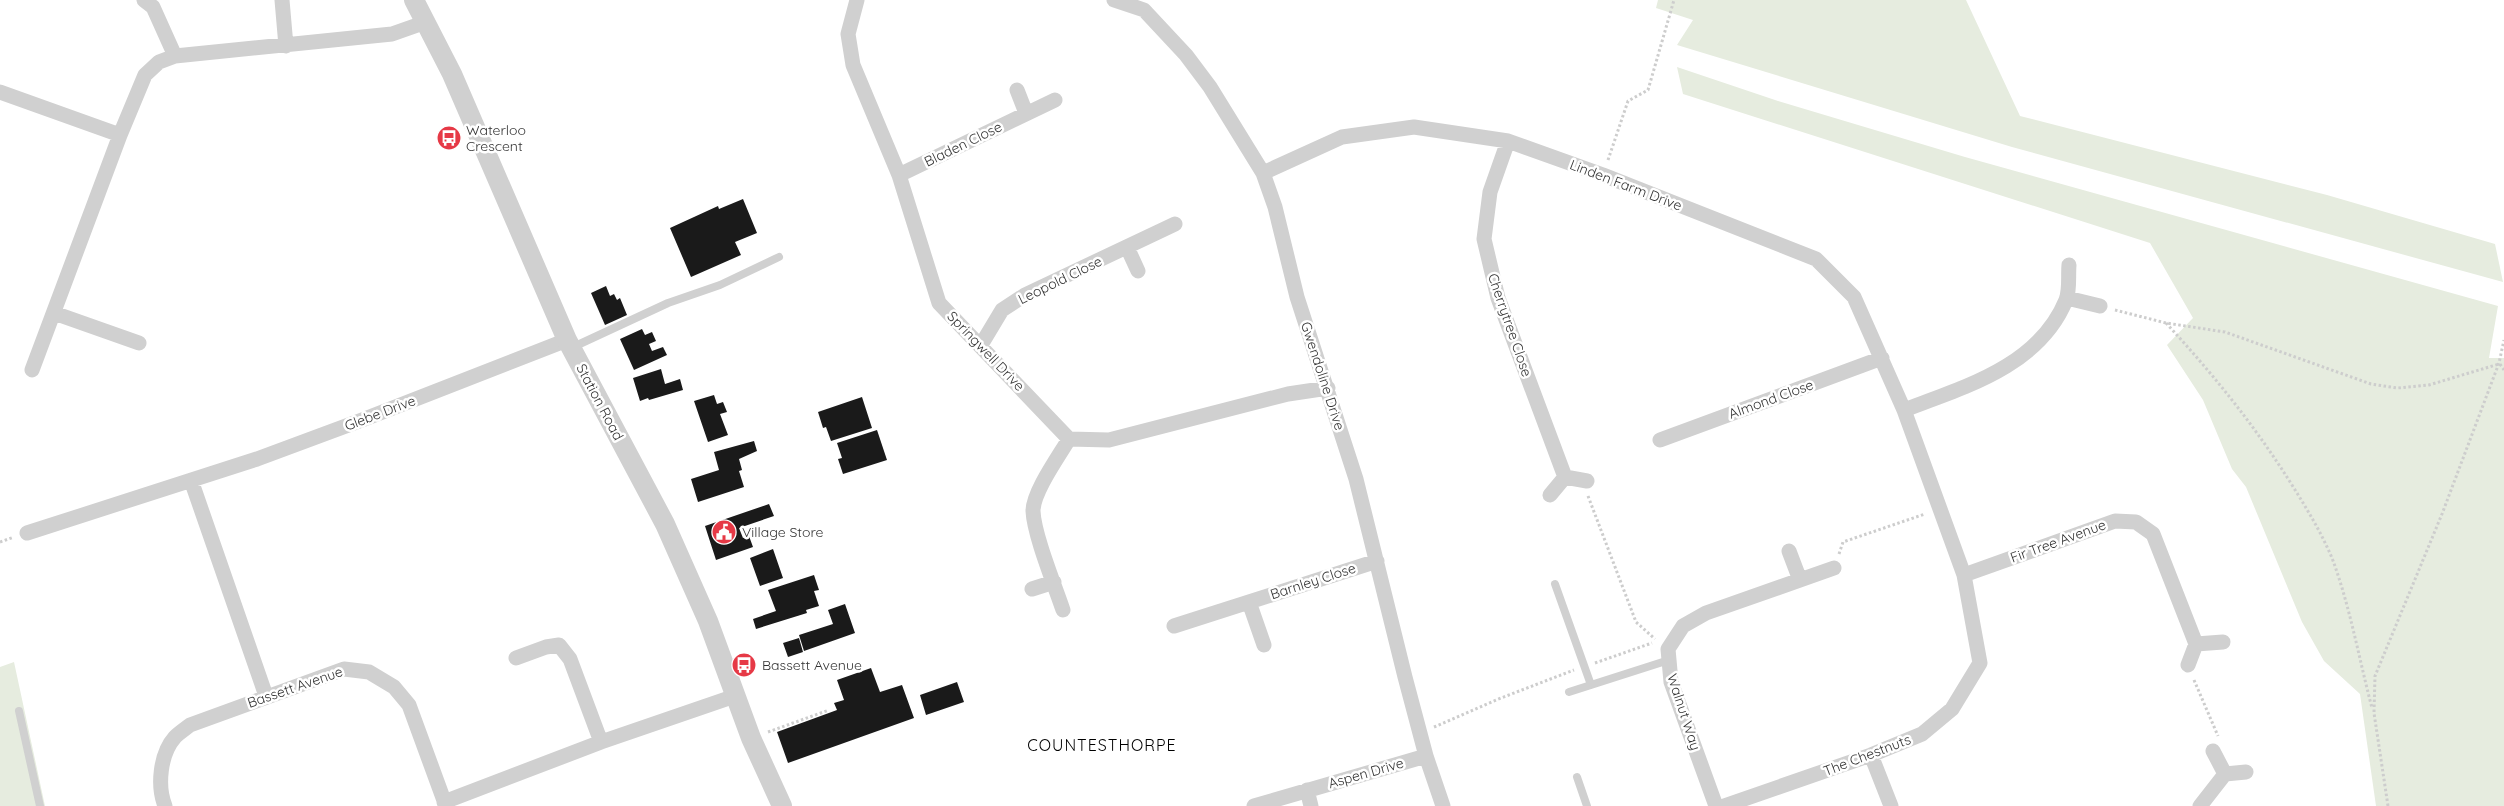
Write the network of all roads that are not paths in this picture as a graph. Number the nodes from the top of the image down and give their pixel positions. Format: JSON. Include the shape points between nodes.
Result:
{"nodes":[{"id":1,"x":144,"y":0,"type":"edge"},
{"id":2,"x":282,"y":0,"type":"edge"},
{"id":3,"x":414,"y":0,"type":"edge"},
{"id":4,"x":856,"y":0,"type":"edge"},
{"id":5,"x":1114,"y":0,"type":"edge"},
{"id":6,"x":426,"y":22,"type":"junction"},
{"id":7,"x":286,"y":46,"type":"junction"},
{"id":8,"x":175,"y":56,"type":"junction"},
{"id":9,"x":1017,"y":90,"type":"dead end"},
{"id":10,"x":0,"y":92,"type":"edge"},
{"id":11,"x":1055,"y":100,"type":"dead end"},
{"id":12,"x":1026,"y":113,"type":"junction"},
{"id":13,"x":120,"y":135,"type":"junction"},
{"id":14,"x":1508,"y":141,"type":"junction"},
{"id":15,"x":1263,"y":173,"type":"junction"},
{"id":16,"x":899,"y":175,"type":"junction"},
{"id":17,"x":1175,"y":224,"type":"dead end"},
{"id":18,"x":1127,"y":247,"type":"junction"},
{"id":19,"x":779,"y":257,"type":"dead end"},
{"id":20,"x":2069,"y":265,"type":"dead end"},
{"id":21,"x":1138,"y":270,"type":"dead end"},
{"id":22,"x":2067,"y":298,"type":"junction"},
{"id":23,"x":2100,"y":306,"type":"road end"},
{"id":24,"x":54,"y":313,"type":"junction"},
{"id":25,"x":139,"y":342,"type":"dead end"},
{"id":26,"x":569,"y":344,"type":"junction"},
{"id":27,"x":981,"y":344,"type":"junction"},
{"id":28,"x":1882,"y":358,"type":"junction"},
{"id":29,"x":32,"y":370,"type":"dead end"},
{"id":30,"x":1328,"y":388,"type":"junction"},
{"id":31,"x":1904,"y":410,"type":"junction"},
{"id":32,"x":1069,"y":439,"type":"junction"},
{"id":33,"x":1660,"y":440,"type":"dead end"},
{"id":34,"x":1565,"y":477,"type":"junction"},
{"id":35,"x":191,"y":480,"type":"junction"},
{"id":36,"x":1587,"y":481,"type":"road end"},
{"id":37,"x":1550,"y":495,"type":"dead end"},
{"id":38,"x":27,"y":533,"type":"dead end"},
{"id":39,"x":1789,"y":551,"type":"dead end"},
{"id":40,"x":1377,"y":561,"type":"junction"},
{"id":41,"x":1834,"y":568,"type":"road end"},
{"id":42,"x":1964,"y":575,"type":"junction"},
{"id":43,"x":1800,"y":580,"type":"junction"},
{"id":44,"x":1054,"y":582,"type":"junction"},
{"id":45,"x":1555,"y":584,"type":"dead end"},
{"id":46,"x":1032,"y":589,"type":"dead end"},
{"id":47,"x":1249,"y":602,"type":"junction"},
{"id":48,"x":1063,"y":610,"type":"dead end"},
{"id":49,"x":1174,"y":626,"type":"dead end"},
{"id":50,"x":2223,"y":642,"type":"dead end"},
{"id":51,"x":2196,"y":644,"type":"junction"},
{"id":52,"x":1264,"y":645,"type":"dead end"},
{"id":53,"x":516,"y":658,"type":"dead end"},
{"id":54,"x":1669,"y":660,"type":"junction"},
{"id":55,"x":1980,"y":663,"type":"joint"},
{"id":56,"x":2188,"y":665,"type":"road end"},
{"id":57,"x":1591,"y":685,"type":"junction"},
{"id":58,"x":1569,"y":692,"type":"dead end"},
{"id":59,"x":266,"y":696,"type":"junction"},
{"id":60,"x":735,"y":696,"type":"junction"},
{"id":61,"x":19,"y":711,"type":"dead end"},
{"id":62,"x":601,"y":742,"type":"junction"},
{"id":63,"x":2213,"y":751,"type":"road end"},
{"id":64,"x":1871,"y":755,"type":"junction"},
{"id":65,"x":1426,"y":756,"type":"junction"},
{"id":66,"x":2246,"y":772,"type":"dead end"},
{"id":67,"x":2225,"y":774,"type":"junction"},
{"id":68,"x":1577,"y":777,"type":"dead end"},
{"id":69,"x":1307,"y":790,"type":"junction"},
{"id":70,"x":445,"y":804,"type":"edge"},
{"id":71,"x":40,"y":806,"type":"edge"},
{"id":72,"x":165,"y":806,"type":"edge"},
{"id":73,"x":782,"y":806,"type":"edge"},
{"id":74,"x":1254,"y":806,"type":"edge"},
{"id":75,"x":1311,"y":806,"type":"edge"},
{"id":76,"x":1443,"y":806,"type":"edge"},
{"id":77,"x":1587,"y":806,"type":"edge"},
{"id":78,"x":1716,"y":806,"type":"edge"},
{"id":79,"x":1724,"y":806,"type":"edge"},
{"id":80,"x":1891,"y":806,"type":"edge"},
{"id":81,"x":2200,"y":806,"type":"edge"}],
"edges":[{"from":1,"to":8,"type":"street","via":[[153,7]]},
{"from":2,"to":7,"type":"street"},
{"from":3,"to":6,"type":"street","name":"Station Road"},
{"from":4,"to":16,"type":"street","name":"Springwell Drive","via":[[848,34],[853,65]]},
{"from":5,"to":15,"type":"street","name":"Gwendoline Drive","via":[[1144,10],[1186,55],[1210,87]]},
{"from":6,"to":7,"type":"street","via":[[392,34]]},
{"from":6,"to":26,"type":"street","name":"Station Road","via":[[452,74]]},
{"from":7,"to":8,"type":"street"},
{"from":8,"to":13,"type":"street","via":[[159,62],[144,75]]},
{"from":9,"to":12,"type":"street"},
{"from":10,"to":13,"type":"street"},
{"from":11,"to":12,"type":"street","name":"Bladen Close"},
{"from":12,"to":16,"type":"street","name":"Bladen Close"},
{"from":13,"to":24,"type":"street"},
{"from":14,"to":15,"type":"street","name":"Linden Farm Drive","via":[[1414,127],[1342,137]]},
{"from":14,"to":28,"type":"street","name":"Linden Farm Drive","via":[[1816,259],[1854,296]]},
{"from":14,"to":34,"type":"street","name":"Cherrytree Close","via":[[1490,192],[1484,239],[1498,298]]},
{"from":15,"to":30,"type":"street","name":"Gwendoline Drive","via":[[1275,207],[1297,297]]},
{"from":16,"to":27,"type":"street","name":"Springwell Drive","via":[[939,303]]},
{"from":17,"to":18,"type":"street","name":"Leopold Close"},
{"from":18,"to":21,"type":"street"},
{"from":18,"to":27,"type":"street","name":"Leopold Close","via":[[1026,295],[1002,310]]},
{"from":19,"to":26,"type":"lane","via":[[720,285]]},
{"from":20,"to":22,"type":"street"},
{"from":22,"to":23,"type":"street"},
{"from":22,"to":31,"type":"street","via":[[2051,327],[2021,358],[1978,383]]},
{"from":24,"to":25,"type":"street"},
{"from":24,"to":29,"type":"street"},
{"from":26,"to":35,"type":"street","name":"Glebe Drive"},
{"from":26,"to":60,"type":"street","name":"Station Road","via":[[659,510],[708,621]]},
{"from":27,"to":32,"type":"street","name":"Springwell Drive"},
{"from":28,"to":31,"type":"street","name":"Linden Farm Drive"},
{"from":28,"to":33,"type":"street","name":"Almond Close"},
{"from":30,"to":32,"type":"street","via":[[1288,394],[1109,440]]},
{"from":30,"to":40,"type":"street","name":"Gwendoline Drive"},
{"from":31,"to":42,"type":"street","name":"Linden Farm Drive"},
{"from":32,"to":44,"type":"street","via":[[1040,490],[1033,510]]},
{"from":34,"to":36,"type":"street"},
{"from":34,"to":37,"type":"street"},
{"from":35,"to":38,"type":"street","name":"Glebe Drive"},
{"from":35,"to":59,"type":"street"},
{"from":39,"to":43,"type":"street"},
{"from":40,"to":47,"type":"street","name":"Barnley Close"},
{"from":40,"to":65,"type":"street","name":"Gwendoline Drive"},
{"from":41,"to":43,"type":"street","name":"Walnut Way"},
{"from":42,"to":51,"type":"street","name":"Fir Tree Avenue","via":[[2116,521],[2136,522],[2153,534]]},
{"from":42,"to":55,"type":"street","name":"Linden Farm Drive"},
{"from":43,"to":54,"type":"street","name":"Walnut Way","via":[[1706,613],[1683,626],[1668,649]]},
{"from":44,"to":46,"type":"street"},
{"from":44,"to":48,"type":"street"},
{"from":45,"to":57,"type":"lane"},
{"from":47,"to":49,"type":"street","name":"Barnley Close"},
{"from":47,"to":52,"type":"street"},
{"from":50,"to":51,"type":"street"},
{"from":51,"to":56,"type":"street"},
{"from":53,"to":62,"type":"street","via":[[546,646],[559,646],[570,659]]},
{"from":54,"to":57,"type":"lane"},
{"from":54,"to":78,"type":"street","name":"Walnut Way","via":[[1671,682]]},
{"from":55,"to":64,"type":"street","name":"The Chestnuts","via":[[1952,709],[1922,734]]},
{"from":57,"to":58,"type":"lane"},
{"from":59,"to":70,"type":"street","name":"Bassett Avenue","via":[[344,669],[370,672],[394,687],[409,705]]},
{"from":59,"to":72,"type":"street","name":"Bassett Avenue","via":[[190,725],[174,738],[163,760],[161,796]]},
{"from":60,"to":62,"type":"street","name":"Bassett Avenue"},
{"from":60,"to":73,"type":"street","name":"Station Road"},
{"from":61,"to":71,"type":"lane"},
{"from":62,"to":70,"type":"street","name":"Bassett Avenue"},
{"from":63,"to":67,"type":"street"},
{"from":64,"to":79,"type":"street","name":"The Chestnuts"},
{"from":64,"to":80,"type":"street"},
{"from":65,"to":69,"type":"street","name":"Aspen Drive"},
{"from":65,"to":76,"type":"street","name":"Gwendoline Drive"},
{"from":66,"to":67,"type":"street"},
{"from":67,"to":81,"type":"street"},
{"from":68,"to":77,"type":"lane"},
{"from":69,"to":74,"type":"street","name":"Aspen Drive"},
{"from":69,"to":75,"type":"street"}]}
